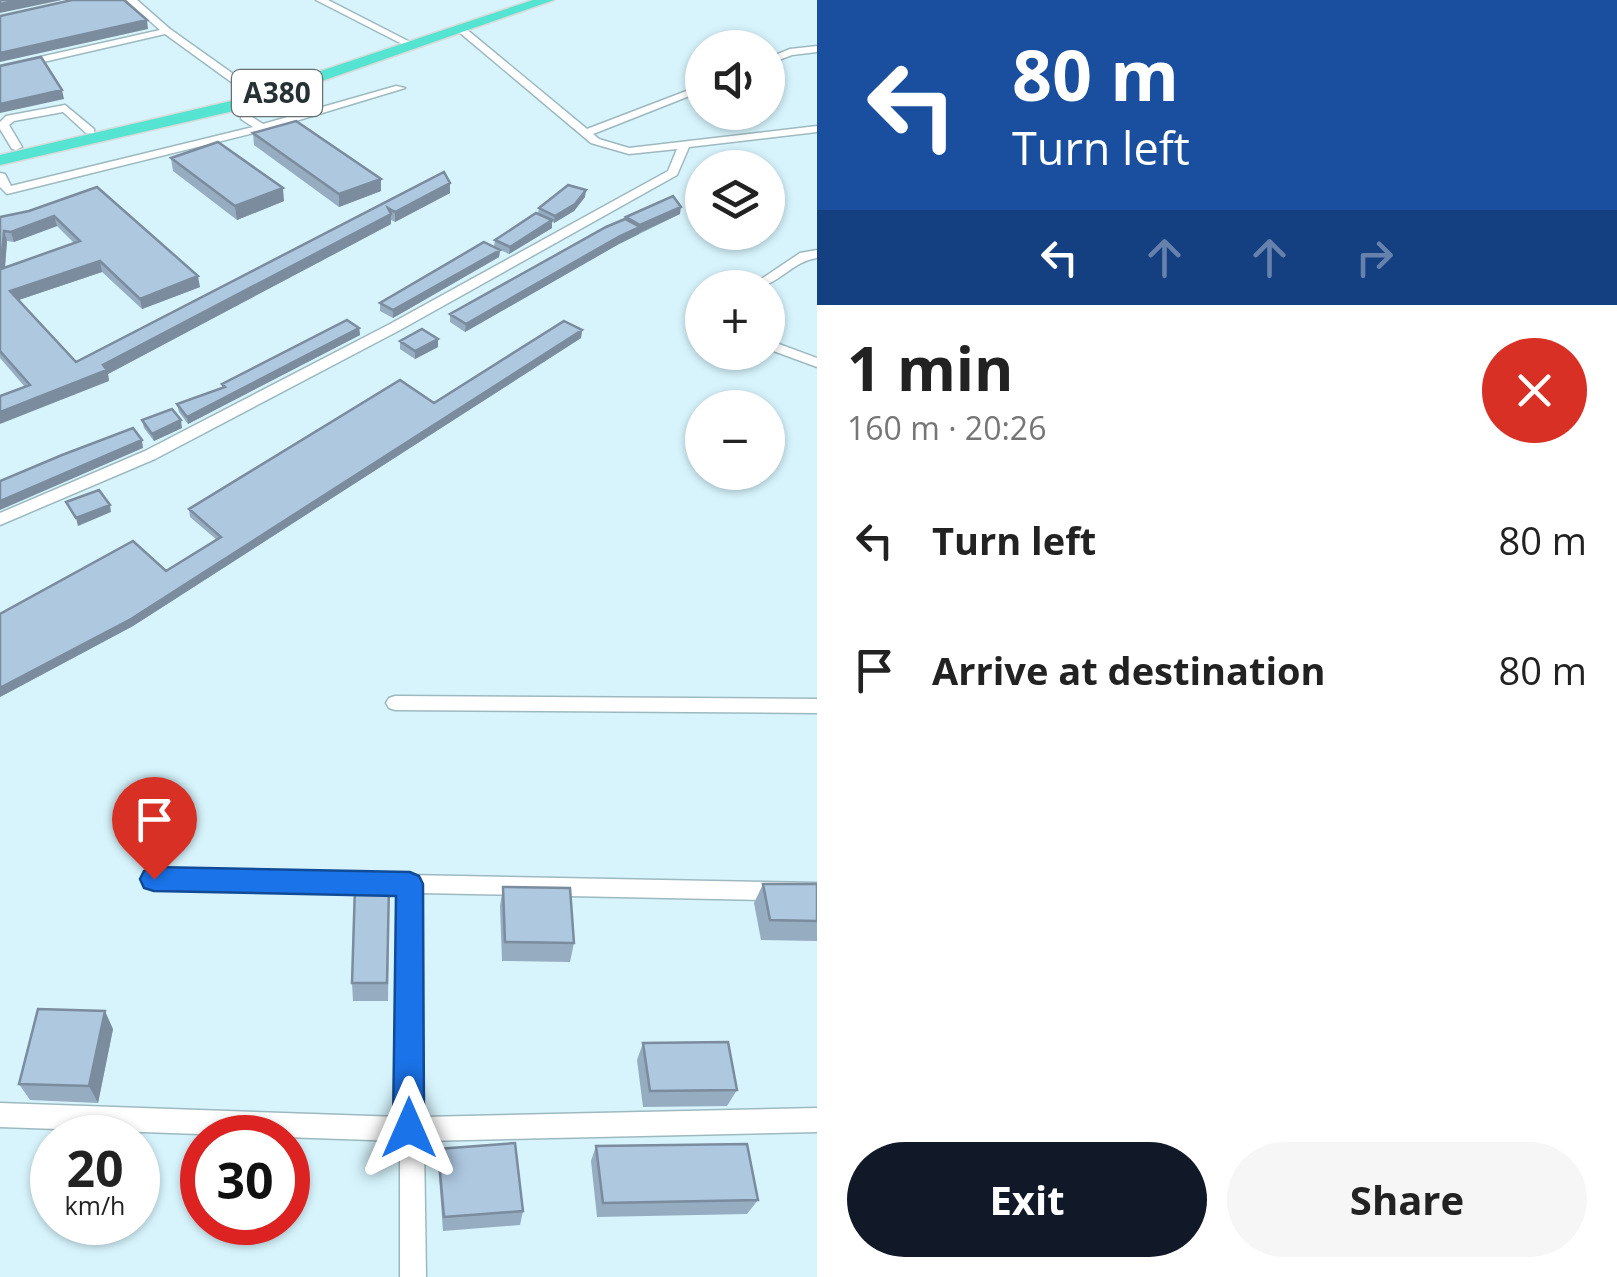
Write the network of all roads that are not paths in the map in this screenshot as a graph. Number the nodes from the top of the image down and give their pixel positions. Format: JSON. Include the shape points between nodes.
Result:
{"nodes":[{"id":1,"x":131,"y":0,"type":"edge"},
{"id":2,"x":321,"y":0,"type":"edge"},
{"id":3,"x":528,"y":0,"type":"edge"},
{"id":4,"x":548,"y":0,"type":"edge"},
{"id":5,"x":462,"y":30,"type":"junction"},
{"id":6,"x":167,"y":32,"type":"junction"},
{"id":7,"x":406,"y":42,"type":"junction"},
{"id":8,"x":817,"y":50,"type":"edge"},
{"id":9,"x":785,"y":54,"type":"edge"},
{"id":10,"x":0,"y":69,"type":"edge"},
{"id":11,"x":400,"y":88,"type":"dead end"},
{"id":12,"x":685,"y":95,"type":"edge"},
{"id":13,"x":246,"y":100,"type":"junction"},
{"id":14,"x":262,"y":128,"type":"junction"},
{"id":15,"x":817,"y":129,"type":"edge"},
{"id":16,"x":90,"y":131,"type":"junction"},
{"id":17,"x":586,"y":133,"type":"junction"},
{"id":18,"x":684,"y":145,"type":"junction"},
{"id":19,"x":8,"y":148,"type":"edge"},
{"id":20,"x":1,"y":168,"type":"edge"},
{"id":21,"x":813,"y":257,"type":"edge"},
{"id":22,"x":785,"y":272,"type":"edge"},
{"id":23,"x":785,"y":351,"type":"edge"},
{"id":24,"x":817,"y":363,"type":"edge"},
{"id":25,"x":0,"y":518,"type":"edge"},
{"id":26,"x":395,"y":703,"type":"dead end"},
{"id":27,"x":817,"y":706,"type":"edge"},
{"id":28,"x":154,"y":879,"type":"dead end"},
{"id":29,"x":410,"y":884,"type":"junction"},
{"id":30,"x":817,"y":892,"type":"edge"},
{"id":31,"x":0,"y":1116,"type":"edge"},
{"id":32,"x":817,"y":1120,"type":"edge"},
{"id":33,"x":409,"y":1128,"type":"junction"},
{"id":34,"x":413,"y":1277,"type":"edge"}],
"edges":[{"from":1,"to":6,"type":"street"},
{"from":2,"to":7,"type":"street"},
{"from":3,"to":7,"type":"highway","number":"A380"},
{"from":4,"to":5,"type":"highway","number":"A380"},
{"from":5,"to":13,"type":"highway","number":"A380"},
{"from":5,"to":17,"type":"street"},
{"from":6,"to":10,"type":"street"},
{"from":6,"to":13,"type":"street"},
{"from":7,"to":13,"type":"highway","number":"A380"},
{"from":8,"to":9,"type":"street"},
{"from":11,"to":14,"type":"street"},
{"from":12,"to":17,"type":"street"},
{"from":13,"to":14,"type":"street"},
{"from":13,"to":16,"type":"highway","number":"A380"},
{"from":13,"to":20,"type":"highway","number":"A380"},
{"from":14,"to":20,"type":"street","via":[[6,190]]},
{"from":15,"to":18,"type":"street"},
{"from":16,"to":19,"type":"highway","number":"A380"},
{"from":16,"to":19,"type":"street","via":[[64,108],[10,118],[3,124]]},
{"from":17,"to":18,"type":"street","via":[[629,151]]},
{"from":18,"to":25,"type":"street","via":[[672,173],[395,326],[150,455]]},
{"from":21,"to":22,"type":"street"},
{"from":23,"to":24,"type":"street"},
{"from":26,"to":27,"type":"street"},
{"from":28,"to":29,"type":"street"},
{"from":29,"to":30,"type":"street"},
{"from":29,"to":33,"type":"street"},
{"from":31,"to":33,"type":"street"},
{"from":32,"to":33,"type":"street"},
{"from":33,"to":34,"type":"street"}]}
